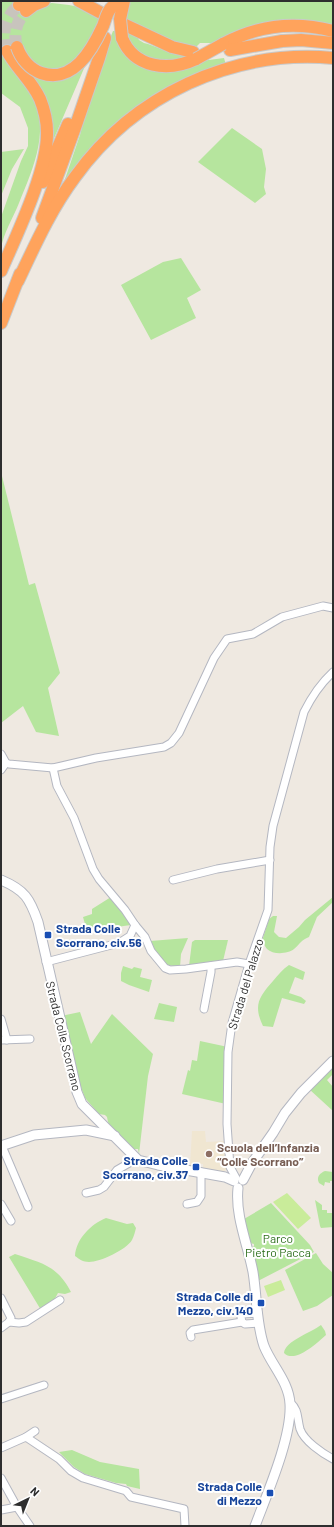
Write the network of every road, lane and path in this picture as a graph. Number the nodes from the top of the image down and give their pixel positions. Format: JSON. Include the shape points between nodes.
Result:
{"nodes":[{"id":1,"x":44,"y":1,"type":"edge"},
{"id":2,"x":69,"y":1,"type":"edge"},
{"id":3,"x":121,"y":1,"type":"edge"},
{"id":4,"x":82,"y":3,"type":"edge"},
{"id":5,"x":23,"y":6,"type":"edge"},
{"id":6,"x":105,"y":15,"type":"dead end"},
{"id":7,"x":123,"y":24,"type":"dead end"},
{"id":8,"x":333,"y":31,"type":"edge"},
{"id":9,"x":105,"y":38,"type":"junction"},
{"id":10,"x":329,"y":43,"type":"edge"},
{"id":11,"x":226,"y":47,"type":"junction"},
{"id":12,"x":194,"y":56,"type":"junction"},
{"id":13,"x":333,"y":58,"type":"edge"},
{"id":14,"x":8,"y":254,"type":"junction"},
{"id":15,"x":1,"y":270,"type":"edge"},
{"id":16,"x":18,"y":280,"type":"junction"},
{"id":17,"x":1,"y":323,"type":"edge"},
{"id":18,"x":333,"y":608,"type":"edge"},
{"id":19,"x":333,"y":672,"type":"edge"},
{"id":20,"x":1,"y":754,"type":"edge"},
{"id":21,"x":6,"y":763,"type":"junction"},
{"id":22,"x":53,"y":768,"type":"junction"},
{"id":23,"x":1,"y":770,"type":"edge"},
{"id":24,"x":270,"y":860,"type":"junction"},
{"id":25,"x":1,"y":880,"type":"edge"},
{"id":26,"x":173,"y":880,"type":"dead end"},
{"id":27,"x":134,"y":926,"type":"junction"},
{"id":28,"x":46,"y":962,"type":"junction"},
{"id":29,"x":249,"y":964,"type":"junction"},
{"id":30,"x":211,"y":966,"type":"junction"},
{"id":31,"x":204,"y":1009,"type":"dead end"},
{"id":32,"x":1,"y":1019,"type":"edge"},
{"id":33,"x":30,"y":1038,"type":"dead end"},
{"id":34,"x":4,"y":1040,"type":"edge"},
{"id":35,"x":333,"y":1061,"type":"edge"},
{"id":36,"x":115,"y":1136,"type":"junction"},
{"id":37,"x":2,"y":1146,"type":"edge"},
{"id":38,"x":136,"y":1159,"type":"junction"},
{"id":39,"x":201,"y":1172,"type":"junction"},
{"id":40,"x":240,"y":1179,"type":"junction"},
{"id":41,"x":86,"y":1193,"type":"dead end"},
{"id":42,"x":1,"y":1204,"type":"edge"},
{"id":43,"x":187,"y":1204,"type":"dead end"},
{"id":44,"x":28,"y":1207,"type":"dead end"},
{"id":45,"x":11,"y":1222,"type":"dead end"},
{"id":46,"x":1,"y":1298,"type":"edge"},
{"id":47,"x":60,"y":1300,"type":"dead end"},
{"id":48,"x":258,"y":1313,"type":"junction"},
{"id":49,"x":9,"y":1322,"type":"junction"},
{"id":50,"x":242,"y":1322,"type":"junction"},
{"id":51,"x":259,"y":1323,"type":"junction"},
{"id":52,"x":1,"y":1328,"type":"edge"},
{"id":53,"x":190,"y":1337,"type":"dead end"},
{"id":54,"x":44,"y":1385,"type":"dead end"},
{"id":55,"x":1,"y":1399,"type":"edge"},
{"id":56,"x":290,"y":1402,"type":"junction"},
{"id":57,"x":35,"y":1431,"type":"dead end"},
{"id":58,"x":26,"y":1437,"type":"junction"},
{"id":59,"x":1,"y":1448,"type":"edge"},
{"id":60,"x":333,"y":1459,"type":"edge"},
{"id":61,"x":1,"y":1478,"type":"edge"},
{"id":62,"x":17,"y":1507,"type":"junction"},
{"id":63,"x":1,"y":1510,"type":"edge"},
{"id":64,"x":30,"y":1526,"type":"edge"},
{"id":65,"x":186,"y":1526,"type":"edge"},
{"id":66,"x":255,"y":1526,"type":"edge"}],
"edges":[{"from":1,"to":5,"type":"highway"},
{"from":2,"to":4,"type":"highway"},
{"from":3,"to":9,"type":"highway"},
{"from":3,"to":12,"type":"highway","bridge":true,"via":[[122,38],[133,55],[158,66],[182,64]]},
{"from":3,"to":14,"type":"highway","bridge":true,"via":[[111,7],[96,42],[86,57],[66,72],[51,75],[36,71],[12,49],[40,98],[47,132],[39,174]]},
{"from":4,"to":6,"type":"highway"},
{"from":7,"to":12,"type":"highway"},
{"from":8,"to":11,"type":"highway","via":[[308,26],[280,26],[236,37]]},
{"from":9,"to":14,"type":"highway","via":[[53,159]]},
{"from":9,"to":16,"type":"highway","via":[[66,154]]},
{"from":10,"to":11,"type":"highway","via":[[301,40]]},
{"from":11,"to":12,"type":"highway","bridge":true},
{"from":13,"to":16,"type":"highway","via":[[284,58],[239,65],[193,81],[144,108],[104,141],[75,177],[49,217]]},
{"from":14,"to":15,"type":"highway"},
{"from":16,"to":17,"type":"highway"},
{"from":18,"to":22,"type":"street","via":[[323,606],[282,617],[254,634],[227,639],[214,658],[179,734],[164,747]]},
{"from":19,"to":24,"type":"street","name":"Strada del Palazzo","via":[[322,682],[304,712],[273,826]]},
{"from":20,"to":21,"type":"street"},
{"from":21,"to":22,"type":"street"},
{"from":21,"to":23,"type":"street"},
{"from":22,"to":27,"type":"street","via":[[57,786],[74,818],[93,869],[125,910]]},
{"from":24,"to":26,"type":"street"},
{"from":24,"to":29,"type":"street","name":"Strada del Palazzo","via":[[268,910]]},
{"from":25,"to":28,"type":"street","name":"Strada Colle Scorrano","via":[[23,892],[31,903],[38,922]]},
{"from":27,"to":28,"type":"street","via":[[130,936],[119,943]]},
{"from":27,"to":30,"type":"street","via":[[145,937],[151,950],[167,969]]},
{"from":28,"to":36,"type":"street","name":"Strada Colle Scorrano","via":[[80,1100]]},
{"from":29,"to":30,"type":"street","via":[[237,962]]},
{"from":29,"to":40,"type":"street","name":"Strada del Palazzo","via":[[232,1023],[228,1052],[227,1124],[230,1168]]},
{"from":30,"to":31,"type":"street"},
{"from":32,"to":34,"type":"street"},
{"from":33,"to":34,"type":"street"},
{"from":35,"to":40,"type":"street","via":[[294,1101]]},
{"from":36,"to":37,"type":"street","via":[[86,1130],[34,1135]]},
{"from":36,"to":38,"type":"street","name":"Strada Colle Scorrano"},
{"from":37,"to":44,"type":"street"},
{"from":38,"to":39,"type":"street","name":"Strada Colle Scorrano","via":[[158,1166]]},
{"from":38,"to":41,"type":"street","via":[[117,1170],[104,1187]]},
{"from":39,"to":40,"type":"street","name":"Strada Colle Scorrano"},
{"from":39,"to":43,"type":"street","via":[[199,1200]]},
{"from":40,"to":48,"type":"street","via":[[239,1210]]},
{"from":42,"to":45,"type":"street"},
{"from":46,"to":49,"type":"street","via":[[10,1314]]},
{"from":47,"to":49,"type":"street","via":[[26,1322]]},
{"from":48,"to":50,"type":"street","via":[[243,1314]]},
{"from":48,"to":51,"type":"street"},
{"from":49,"to":52,"type":"street"},
{"from":50,"to":51,"type":"street"},
{"from":50,"to":53,"type":"street","via":[[193,1330]]},
{"from":51,"to":56,"type":"street","via":[[266,1351],[288,1390]]},
{"from":54,"to":55,"type":"street"},
{"from":56,"to":60,"type":"street","via":[[297,1409],[303,1435]]},
{"from":56,"to":66,"type":"street","via":[[291,1415],[283,1446]]},
{"from":57,"to":58,"type":"street"},
{"from":58,"to":59,"type":"street"},
{"from":58,"to":65,"type":"street","via":[[85,1479],[126,1491],[130,1497],[184,1508]]},
{"from":61,"to":62,"type":"street"},
{"from":62,"to":63,"type":"street"},
{"from":62,"to":64,"type":"street"}]}
